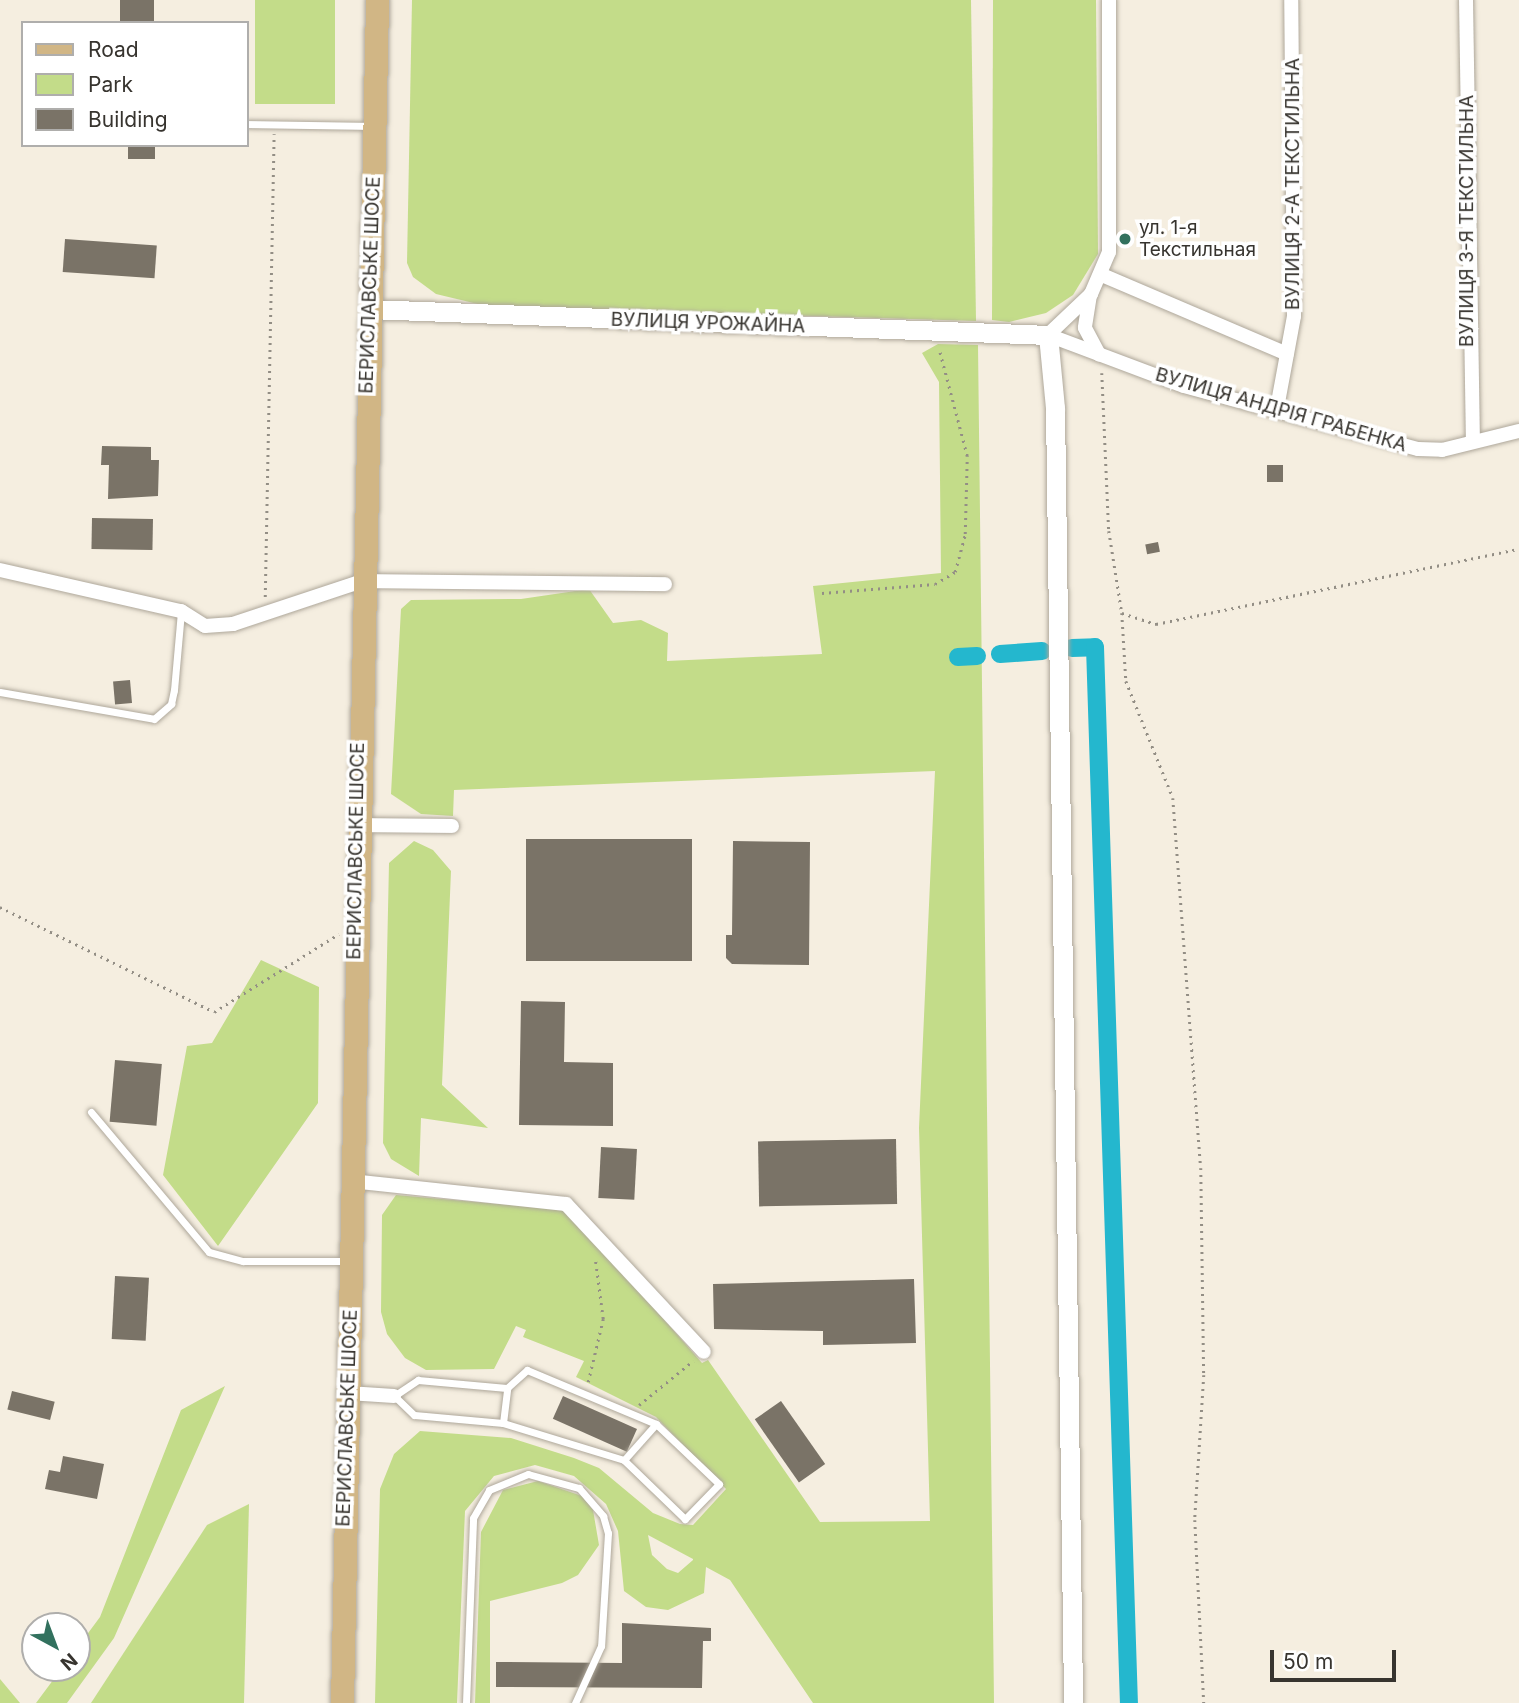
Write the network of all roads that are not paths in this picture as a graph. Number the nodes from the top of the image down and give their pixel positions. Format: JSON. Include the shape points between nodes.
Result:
{"nodes":[{"id":1,"x":377,"y":0,"type":"edge"},
{"id":2,"x":1109,"y":0,"type":"edge"},
{"id":3,"x":1291,"y":0,"type":"edge"},
{"id":4,"x":1466,"y":0,"type":"edge"},
{"id":5,"x":248,"y":124,"type":"edge"},
{"id":6,"x":375,"y":126,"type":"junction"},
{"id":7,"x":1102,"y":275,"type":"junction"},
{"id":8,"x":1091,"y":294,"type":"junction"},
{"id":9,"x":369,"y":309,"type":"junction"},
{"id":10,"x":1048,"y":335,"type":"junction"},
{"id":11,"x":1099,"y":354,"type":"junction"},
{"id":12,"x":1287,"y":354,"type":"junction"},
{"id":13,"x":1276,"y":408,"type":"junction"},
{"id":14,"x":1519,"y":431,"type":"edge"},
{"id":15,"x":1473,"y":441,"type":"junction"},
{"id":16,"x":0,"y":569,"type":"edge"},
{"id":17,"x":362,"y":581,"type":"junction"},
{"id":18,"x":664,"y":584,"type":"dead end"},
{"id":19,"x":181,"y":611,"type":"junction"},
{"id":20,"x":0,"y":692,"type":"edge"},
{"id":21,"x":356,"y":825,"type":"junction"},
{"id":22,"x":452,"y":826,"type":"dead end"},
{"id":23,"x":91,"y":1112,"type":"dead end"},
{"id":24,"x":351,"y":1181,"type":"junction"},
{"id":25,"x":352,"y":1261,"type":"junction"},
{"id":26,"x":704,"y":1352,"type":"road end"},
{"id":27,"x":507,"y":1388,"type":"junction"},
{"id":28,"x":348,"y":1393,"type":"junction"},
{"id":29,"x":394,"y":1396,"type":"junction"},
{"id":30,"x":503,"y":1423,"type":"junction"},
{"id":31,"x":656,"y":1424,"type":"junction"},
{"id":32,"x":624,"y":1460,"type":"junction"},
{"id":33,"x":342,"y":1703,"type":"edge"},
{"id":34,"x":466,"y":1703,"type":"edge"},
{"id":35,"x":575,"y":1703,"type":"edge"},
{"id":36,"x":1073,"y":1703,"type":"edge"}],
"edges":[{"from":1,"to":6,"type":"main road","name":"БЕРИСЛАВСЬКЕ ШОСЕ"},
{"from":2,"to":7,"type":"street","via":[[1111,225]]},
{"from":3,"to":12,"type":"street","name":"ВУЛИЦЯ 2-А ТЕКСТИЛЬНА","via":[[1297,236]]},
{"from":4,"to":15,"type":"street","name":"ВУЛИЦЯ 3-Я ТЕКСТИЛЬНА","via":[[1467,371]]},
{"from":5,"to":6,"type":"lane"},
{"from":6,"to":9,"type":"main road","name":"БЕРИСЛАВСЬКЕ ШОСЕ"},
{"from":7,"to":8,"type":"street"},
{"from":7,"to":12,"type":"street"},
{"from":8,"to":10,"type":"street"},
{"from":8,"to":11,"type":"street","via":[[1085,328]]},
{"from":9,"to":10,"type":"street","name":"ВУЛИЦЯ УРОЖАЙНА"},
{"from":9,"to":17,"type":"main road","name":"БЕРИСЛАВСЬКЕ ШОСЕ"},
{"from":10,"to":11,"type":"street","name":"ВУЛИЦЯ АНДРІЯ ГРАБЕНКА"},
{"from":10,"to":36,"type":"street","via":[[1055,408]]},
{"from":11,"to":13,"type":"street","name":"ВУЛИЦЯ АНДРІЯ ГРАБЕНКА","via":[[1184,386]]},
{"from":12,"to":13,"type":"street","name":"ВУЛИЦЯ 2-А ТЕКСТИЛЬНА"},
{"from":13,"to":15,"type":"street","name":"ВУЛИЦЯ АНДРІЯ ГРАБЕНКА","via":[[1418,449]]},
{"from":14,"to":15,"type":"street","name":"ВУЛИЦЯ АНДРІЯ ГРАБЕНКА"},
{"from":16,"to":19,"type":"street"},
{"from":17,"to":18,"type":"street"},
{"from":17,"to":19,"type":"street","via":[[265,614],[205,626]]},
{"from":17,"to":21,"type":"main road","name":"БЕРИСЛАВСЬКЕ ШОСЕ"},
{"from":19,"to":20,"type":"lane","via":[[174,690],[170,705],[154,719]]},
{"from":21,"to":22,"type":"street"},
{"from":21,"to":24,"type":"main road","name":"БЕРИСЛАВСЬКЕ ШОСЕ"},
{"from":23,"to":25,"type":"lane","via":[[209,1252],[243,1261]]},
{"from":24,"to":25,"type":"main road","name":"БЕРИСЛАВСЬКЕ ШОСЕ"},
{"from":24,"to":26,"type":"street","via":[[548,1198],[592,1226]]},
{"from":25,"to":28,"type":"main road","name":"БЕРИСЛАВСЬКЕ ШОСЕ"},
{"from":27,"to":29,"type":"lane","via":[[418,1380]]},
{"from":27,"to":30,"type":"lane"},
{"from":27,"to":31,"type":"lane","via":[[527,1370]]},
{"from":28,"to":29,"type":"street"},
{"from":28,"to":33,"type":"main road","name":"БЕРИСЛАВСЬКЕ ШОСЕ"},
{"from":29,"to":30,"type":"lane","via":[[414,1415]]},
{"from":30,"to":32,"type":"lane"},
{"from":31,"to":32,"type":"lane"},
{"from":31,"to":32,"type":"lane","via":[[719,1484],[685,1519]]},
{"from":34,"to":35,"type":"lane","via":[[473,1518],[489,1490],[528,1474],[579,1488],[603,1516],[608,1533],[601,1646]]}]}
